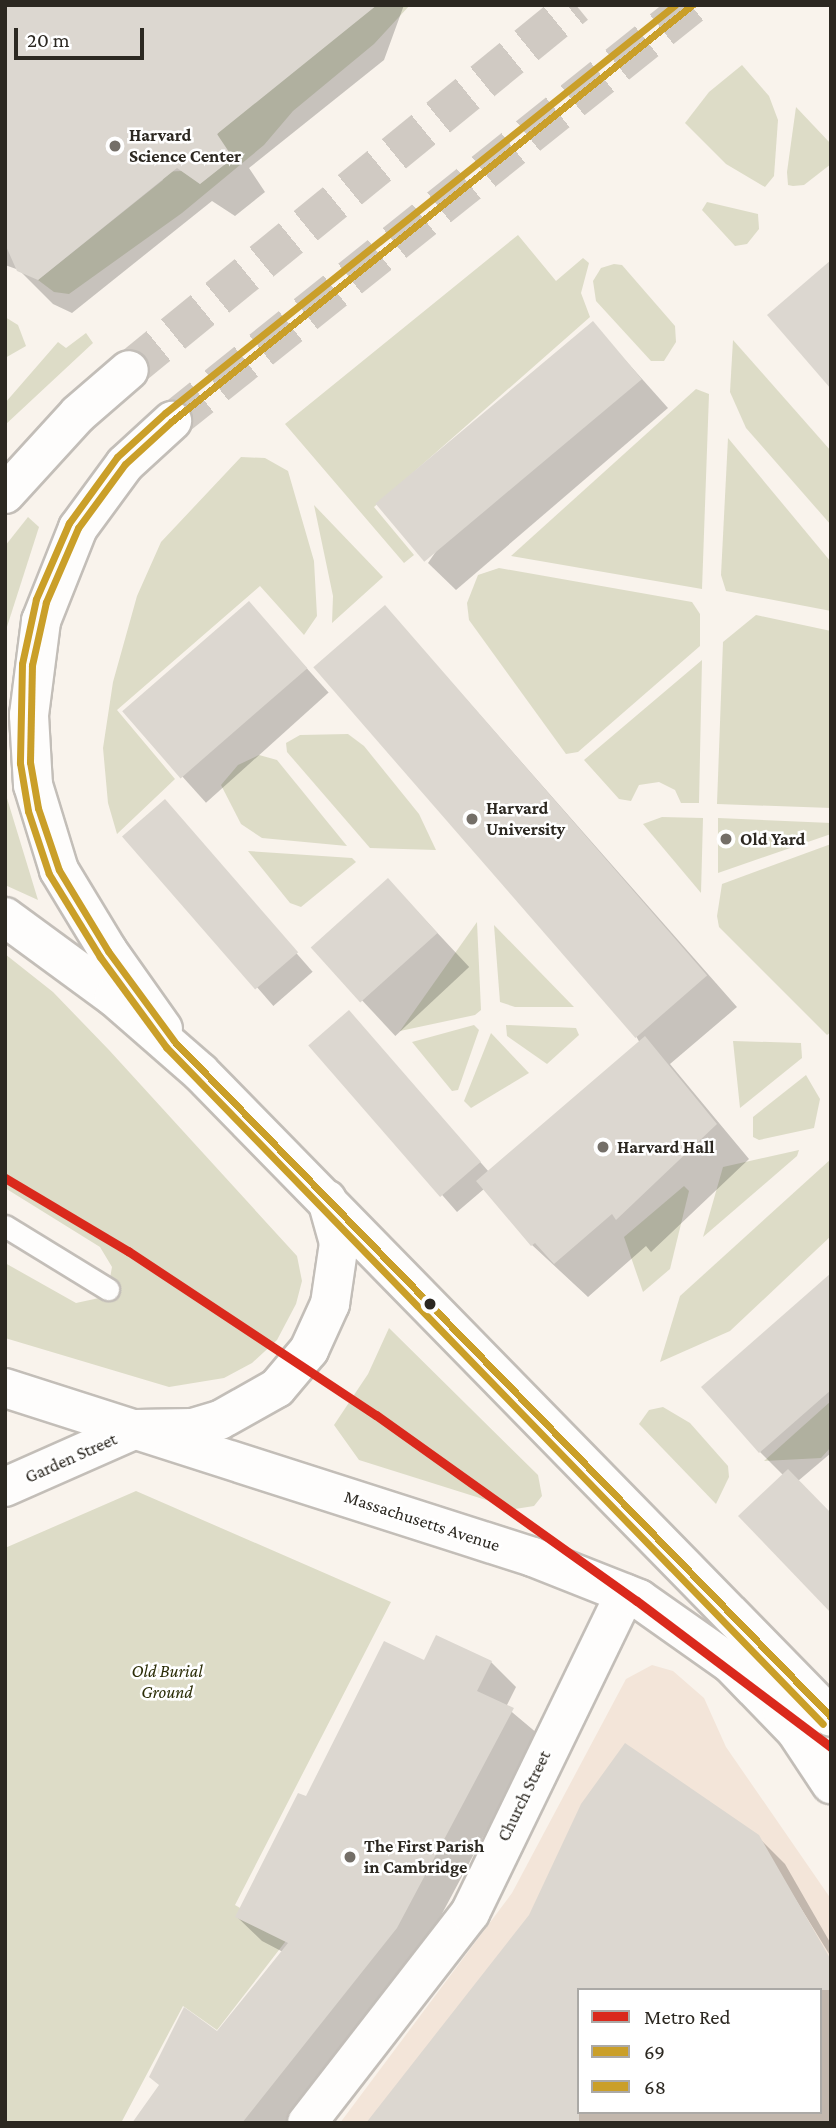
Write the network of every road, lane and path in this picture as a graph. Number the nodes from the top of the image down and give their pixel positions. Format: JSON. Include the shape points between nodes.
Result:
{"nodes":[{"id":1,"x":129,"y":370,"type":"tunnel mouth"},
{"id":2,"x":172,"y":421,"type":"tunnel mouth"},
{"id":3,"x":5,"y":494,"type":"edge"},
{"id":4,"x":5,"y":917,"type":"edge"},
{"id":5,"x":200,"y":1072,"type":"junction"},
{"id":6,"x":326,"y":1198,"type":"junction"},
{"id":7,"x":5,"y":1226,"type":"edge"},
{"id":8,"x":108,"y":1289,"type":"dead end"},
{"id":9,"x":5,"y":1388,"type":"edge"},
{"id":10,"x":136,"y":1429,"type":"junction"},
{"id":11,"x":5,"y":1487,"type":"edge"},
{"id":12,"x":625,"y":1594,"type":"junction"},
{"id":13,"x":711,"y":1595,"type":"junction"},
{"id":14,"x":831,"y":1717,"type":"edge"},
{"id":15,"x":796,"y":1731,"type":"junction"},
{"id":16,"x":831,"y":1784,"type":"edge"},
{"id":17,"x":307,"y":2123,"type":"edge"}],
"edges":[{"from":1,"to":3,"type":"main road","via":[[78,414]]},
{"from":2,"to":5,"type":"main road","via":[[100,496],[57,573],[32,665],[30,762],[38,808],[68,886],[137,993]]},
{"from":4,"to":5,"type":"main road","via":[[114,997]]},
{"from":5,"to":6,"type":"main road"},
{"from":6,"to":10,"type":"main road","via":[[338,1231],[336,1281],[322,1327],[294,1370],[266,1396],[220,1420],[193,1428]]},
{"from":6,"to":13,"type":"main road"},
{"from":7,"to":8,"type":"lane"},
{"from":9,"to":10,"type":"main road","name":"Massachusetts Avenue"},
{"from":10,"to":11,"type":"main road","name":"Garden Street"},
{"from":10,"to":12,"type":"main road","name":"Massachusetts Avenue","via":[[533,1557]]},
{"from":12,"to":15,"type":"main road","name":"Massachusetts Avenue","via":[[668,1616],[719,1654]]},
{"from":12,"to":17,"type":"main road","name":"Church Street","via":[[470,1913]]},
{"from":13,"to":14,"type":"main road"},
{"from":13,"to":15,"type":"main road"},
{"from":15,"to":16,"type":"main road"}]}
